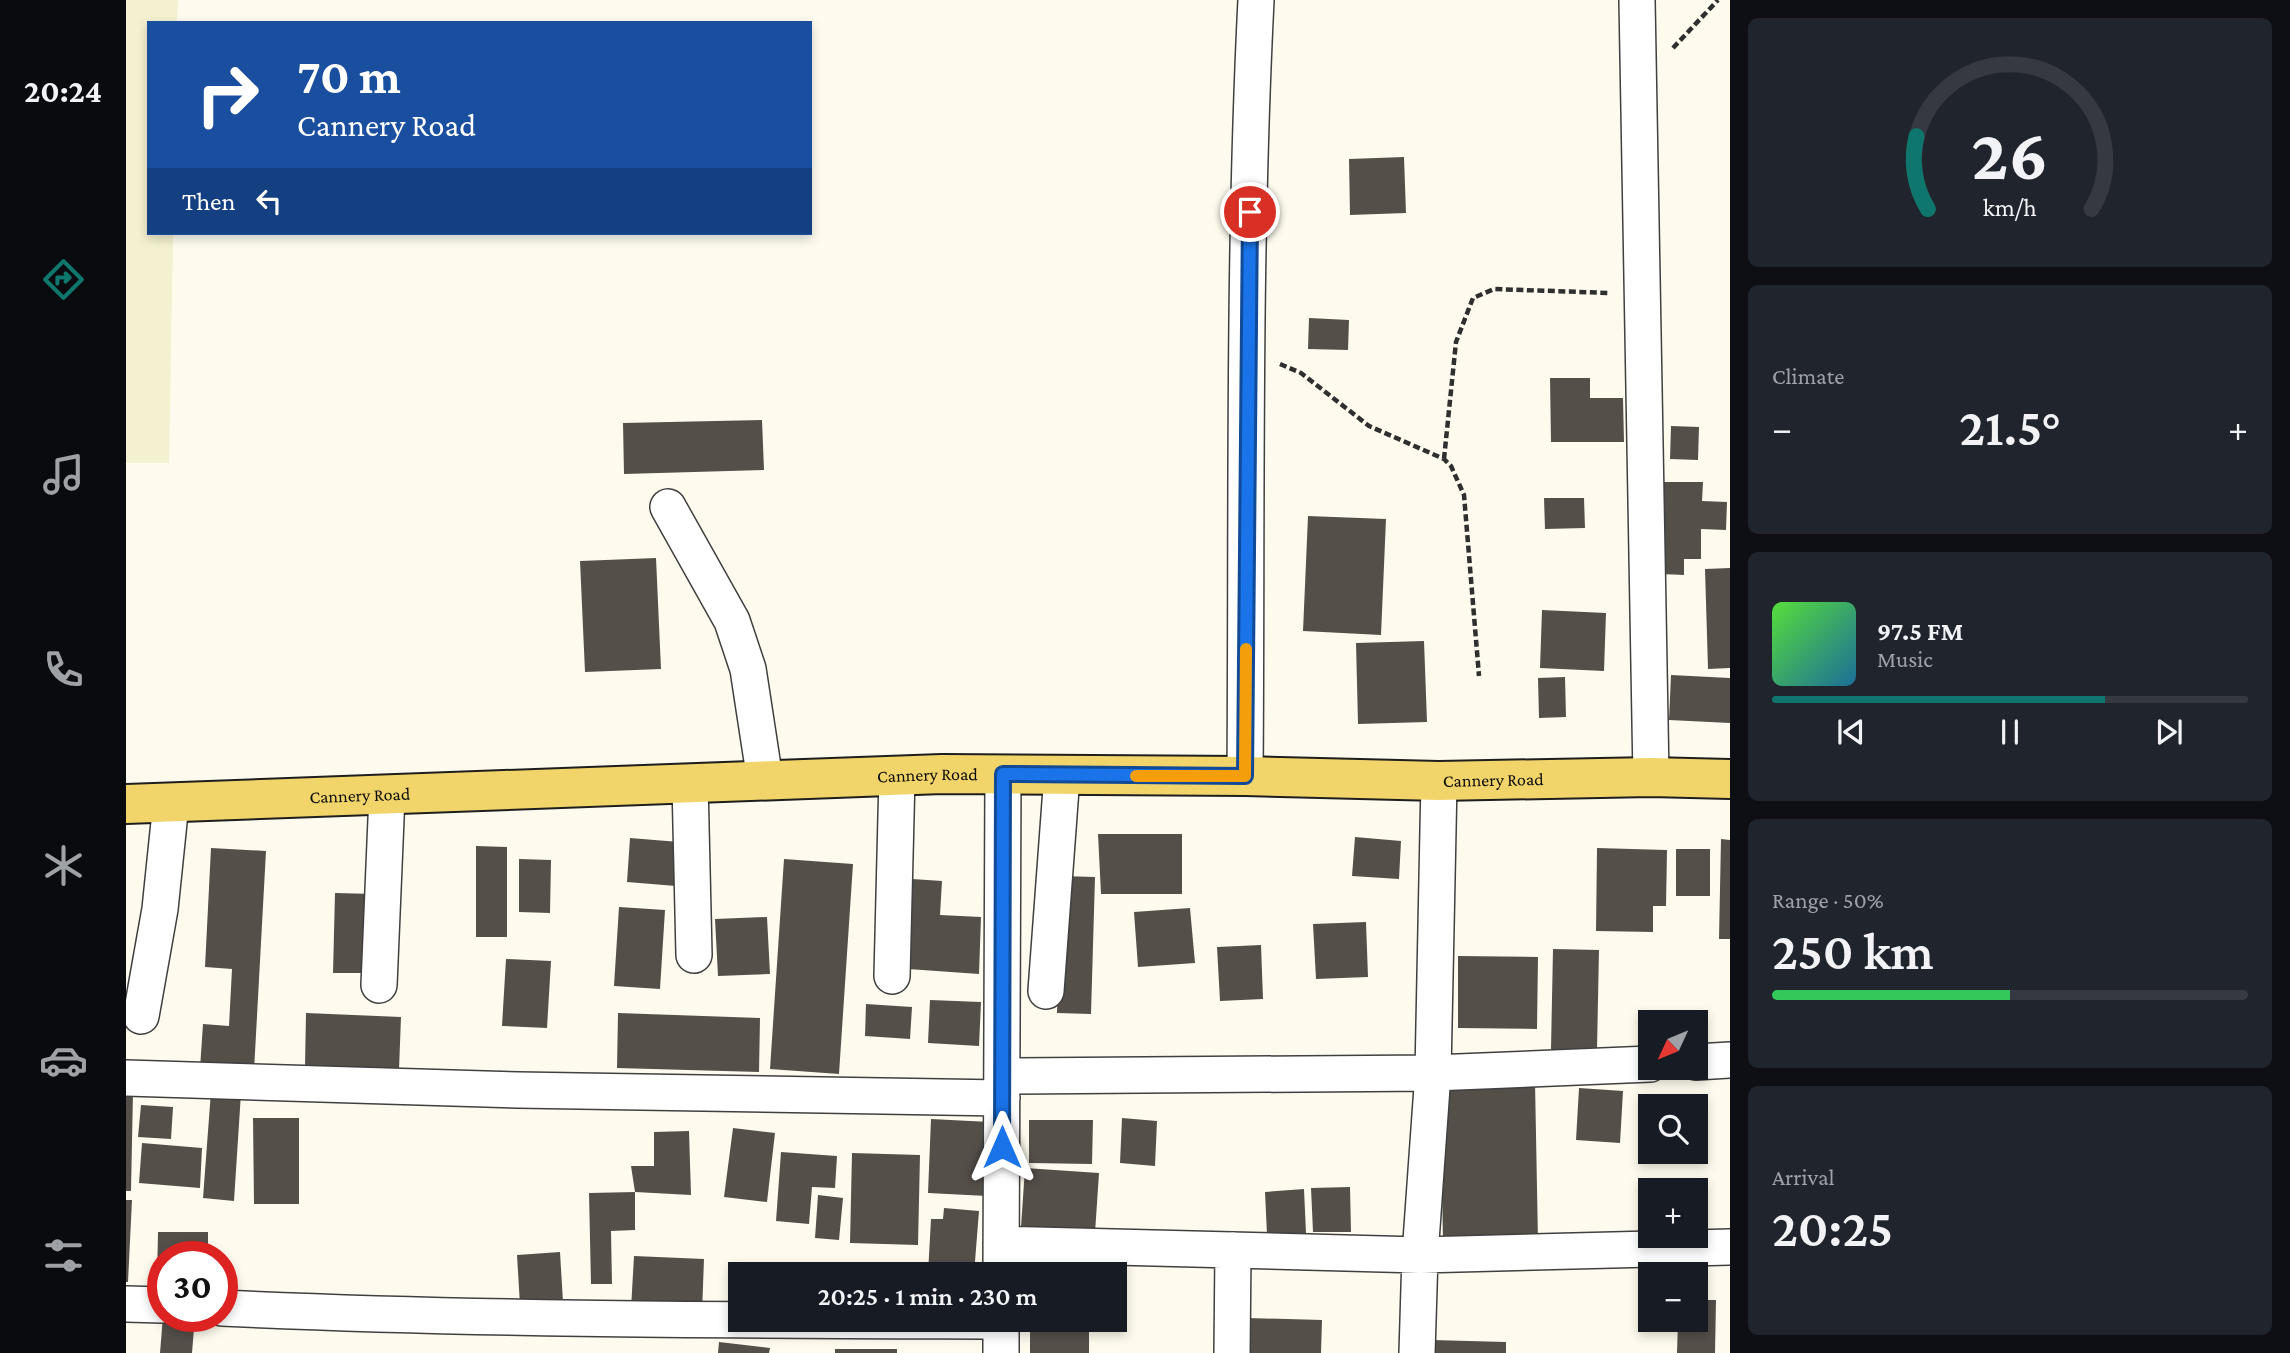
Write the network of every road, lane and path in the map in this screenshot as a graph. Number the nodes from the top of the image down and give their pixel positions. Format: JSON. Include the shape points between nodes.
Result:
{"nodes":[{"id":1,"x":1256,"y":0,"type":"edge"},
{"id":2,"x":1637,"y":0,"type":"edge"},
{"id":3,"x":1718,"y":0,"type":"edge"},
{"id":4,"x":1639,"y":84,"type":"junction"},
{"id":5,"x":1642,"y":295,"type":"junction"},
{"id":6,"x":1247,"y":350,"type":"junction"},
{"id":7,"x":1444,"y":459,"type":"junction"},
{"id":8,"x":668,"y":507,"type":"dead end"},
{"id":9,"x":1479,"y":676,"type":"dead end"},
{"id":10,"x":1003,"y":774,"type":"junction"},
{"id":11,"x":1062,"y":775,"type":"junction"},
{"id":12,"x":897,"y":776,"type":"junction"},
{"id":13,"x":1245,"y":776,"type":"junction"},
{"id":14,"x":1651,"y":777,"type":"junction"},
{"id":15,"x":1730,"y":779,"type":"edge"},
{"id":16,"x":765,"y":780,"type":"junction"},
{"id":17,"x":1439,"y":781,"type":"junction"},
{"id":18,"x":690,"y":783,"type":"junction"},
{"id":19,"x":387,"y":795,"type":"junction"},
{"id":20,"x":171,"y":803,"type":"junction"},
{"id":21,"x":126,"y":804,"type":"edge"},
{"id":22,"x":694,"y":955,"type":"dead end"},
{"id":23,"x":892,"y":976,"type":"dead end"},
{"id":24,"x":379,"y":985,"type":"dead end"},
{"id":25,"x":1046,"y":991,"type":"dead end"},
{"id":26,"x":141,"y":1016,"type":"dead end"},
{"id":27,"x":1730,"y":1060,"type":"edge"},
{"id":28,"x":1708,"y":1061,"type":"edge"},
{"id":29,"x":1638,"y":1064,"type":"edge"},
{"id":30,"x":1433,"y":1073,"type":"junction"},
{"id":31,"x":126,"y":1078,"type":"edge"},
{"id":32,"x":1002,"y":1087,"type":"junction"},
{"id":33,"x":1730,"y":1247,"type":"edge"},
{"id":34,"x":1233,"y":1250,"type":"junction"},
{"id":35,"x":1420,"y":1255,"type":"junction"},
{"id":36,"x":1001,"y":1259,"type":"edge"},
{"id":37,"x":126,"y":1304,"type":"edge"},
{"id":38,"x":147,"y":1305,"type":"edge"},
{"id":39,"x":238,"y":1309,"type":"edge"},
{"id":40,"x":728,"y":1323,"type":"edge"},
{"id":41,"x":1232,"y":1353,"type":"edge"},
{"id":42,"x":1417,"y":1353,"type":"edge"}],
"edges":[{"from":1,"to":6,"type":"street"},
{"from":2,"to":4,"type":"street"},
{"from":3,"to":4,"type":"path"},
{"from":4,"to":5,"type":"street"},
{"from":5,"to":7,"type":"path","via":[[1494,289],[1473,298],[1456,342]]},
{"from":5,"to":14,"type":"street"},
{"from":6,"to":7,"type":"path","via":[[1301,373],[1369,426]]},
{"from":6,"to":13,"type":"street"},
{"from":7,"to":9,"type":"path","via":[[1464,495]]},
{"from":8,"to":16,"type":"street","via":[[732,621],[748,669]]},
{"from":10,"to":11,"type":"main road","name":"Cannery Road"},
{"from":10,"to":12,"type":"main road","name":"Cannery Road"},
{"from":10,"to":32,"type":"street"},
{"from":11,"to":13,"type":"main road","name":"Cannery Road"},
{"from":11,"to":25,"type":"street"},
{"from":12,"to":16,"type":"main road","name":"Cannery Road"},
{"from":12,"to":23,"type":"street"},
{"from":13,"to":17,"type":"main road","name":"Cannery Road"},
{"from":14,"to":15,"type":"main road","name":"Cannery Road"},
{"from":14,"to":17,"type":"main road","name":"Cannery Road"},
{"from":16,"to":18,"type":"main road","name":"Cannery Road"},
{"from":17,"to":30,"type":"street"},
{"from":18,"to":19,"type":"main road","name":"Cannery Road"},
{"from":18,"to":22,"type":"street"},
{"from":19,"to":20,"type":"main road","name":"Cannery Road"},
{"from":19,"to":24,"type":"street"},
{"from":20,"to":21,"type":"main road","name":"Cannery Road"},
{"from":20,"to":26,"type":"street","via":[[160,909]]},
{"from":27,"to":28,"type":"street"},
{"from":29,"to":30,"type":"street"},
{"from":30,"to":32,"type":"street"},
{"from":30,"to":35,"type":"street"},
{"from":31,"to":32,"type":"street","via":[[518,1090]]},
{"from":32,"to":36,"type":"street"},
{"from":33,"to":35,"type":"street"},
{"from":34,"to":35,"type":"street"},
{"from":34,"to":36,"type":"street"},
{"from":34,"to":41,"type":"street"},
{"from":35,"to":42,"type":"street"},
{"from":37,"to":38,"type":"street"},
{"from":39,"to":40,"type":"street"}]}
